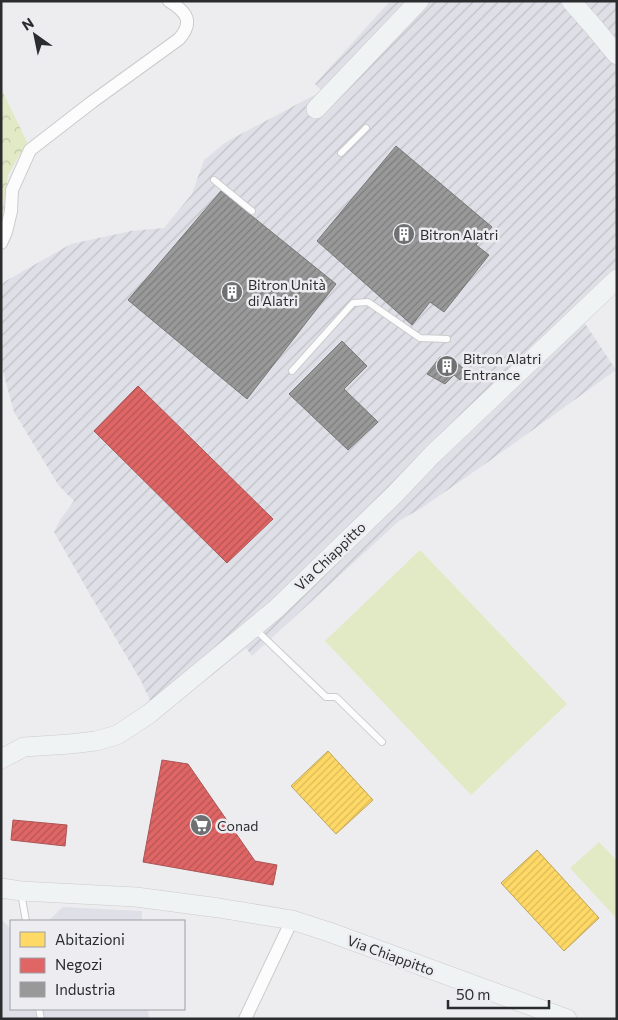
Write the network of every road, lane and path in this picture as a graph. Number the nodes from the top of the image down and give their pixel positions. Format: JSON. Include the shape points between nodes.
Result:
{"nodes":[{"id":1,"x":169,"y":1,"type":"edge"},
{"id":2,"x":419,"y":1,"type":"edge"},
{"id":3,"x":571,"y":1,"type":"edge"},
{"id":4,"x":617,"y":55,"type":"edge"},
{"id":5,"x":316,"y":109,"type":"dead end"},
{"id":6,"x":366,"y":128,"type":"dead end"},
{"id":7,"x":342,"y":153,"type":"dead end"},
{"id":8,"x":214,"y":180,"type":"dead end"},
{"id":9,"x":252,"y":211,"type":"dead end"},
{"id":10,"x":1,"y":243,"type":"edge"},
{"id":11,"x":617,"y":279,"type":"edge"},
{"id":12,"x":446,"y":339,"type":"dead end"},
{"id":13,"x":292,"y":371,"type":"dead end"},
{"id":14,"x":253,"y":627,"type":"junction"},
{"id":15,"x":382,"y":742,"type":"dead end"},
{"id":16,"x":1,"y":759,"type":"edge"},
{"id":17,"x":1,"y":888,"type":"edge"},
{"id":18,"x":21,"y":891,"type":"junction"},
{"id":19,"x":26,"y":920,"type":"edge"},
{"id":20,"x":292,"y":920,"type":"junction"},
{"id":21,"x":245,"y":1019,"type":"edge"},
{"id":22,"x":567,"y":1019,"type":"edge"}],
"edges":[{"from":1,"to":10,"type":"street","via":[[186,17],[188,24],[184,33],[30,150],[12,190],[11,211]]},
{"from":2,"to":5,"type":"street"},
{"from":3,"to":4,"type":"street"},
{"from":6,"to":7,"type":"lane"},
{"from":8,"to":9,"type":"lane"},
{"from":11,"to":14,"type":"street","name":"Via Chiappitto","via":[[276,609]]},
{"from":12,"to":13,"type":"lane","via":[[420,338],[368,302],[353,303]]},
{"from":14,"to":15,"type":"lane","via":[[326,697],[336,697]]},
{"from":14,"to":16,"type":"street","name":"Via Chiappitto","via":[[149,714],[117,734],[96,741],[24,747]]},
{"from":17,"to":18,"type":"street","name":"Via Chiappitto"},
{"from":18,"to":19,"type":"lane"},
{"from":18,"to":20,"type":"street","name":"Via Chiappitto","via":[[136,897]]},
{"from":20,"to":21,"type":"street"},
{"from":20,"to":22,"type":"street","name":"Via Chiappitto"}]}
